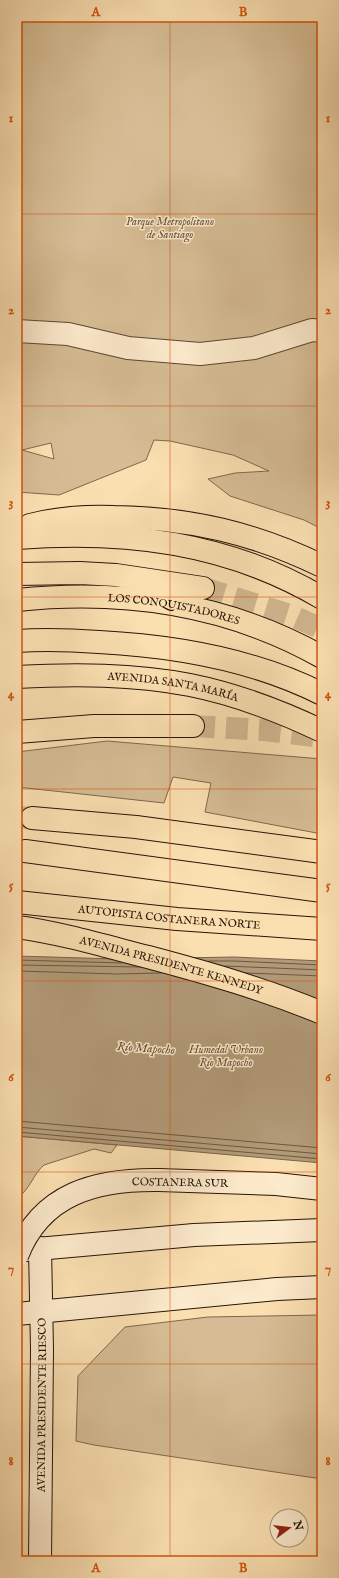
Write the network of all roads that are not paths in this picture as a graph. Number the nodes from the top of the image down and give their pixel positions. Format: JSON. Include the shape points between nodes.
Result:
{"nodes":[{"id":1,"x":322,"y":331,"type":"edge"},
{"id":2,"x":17,"y":332,"type":"edge"},
{"id":3,"x":17,"y":528,"type":"edge"},
{"id":4,"x":17,"y":538,"type":"edge"},
{"id":5,"x":322,"y":566,"type":"edge"},
{"id":6,"x":17,"y":574,"type":"edge"},
{"id":7,"x":203,"y":588,"type":"tunnel mouth"},
{"id":8,"x":322,"y":598,"type":"edge"},
{"id":9,"x":17,"y":600,"type":"edge"},
{"id":10,"x":17,"y":641,"type":"edge"},
{"id":11,"x":322,"y":657,"type":"edge"},
{"id":12,"x":17,"y":677,"type":"edge"},
{"id":13,"x":322,"y":694,"type":"edge"},
{"id":14,"x":193,"y":726,"type":"tunnel mouth"},
{"id":15,"x":322,"y":731,"type":"edge"},
{"id":16,"x":17,"y":732,"type":"edge"},
{"id":17,"x":32,"y":818,"type":"tunnel mouth"},
{"id":18,"x":24,"y":851,"type":"dead end"},
{"id":19,"x":322,"y":852,"type":"edge"},
{"id":20,"x":322,"y":891,"type":"edge"},
{"id":21,"x":17,"y":902,"type":"edge"},
{"id":22,"x":17,"y":927,"type":"edge"},
{"id":23,"x":322,"y":929,"type":"edge"},
{"id":24,"x":322,"y":1013,"type":"edge"},
{"id":25,"x":322,"y":1189,"type":"edge"},
{"id":26,"x":322,"y":1230,"type":"edge"},
{"id":27,"x":40,"y":1248,"type":"junction"},
{"id":28,"x":17,"y":1252,"type":"edge"},
{"id":29,"x":17,"y":1256,"type":"edge"},
{"id":30,"x":322,"y":1287,"type":"edge"},
{"id":31,"x":42,"y":1312,"type":"junction"},
{"id":32,"x":17,"y":1314,"type":"edge"},
{"id":33,"x":40,"y":1561,"type":"edge"}],
"edges":[{"from":1,"to":2,"type":"main road","via":[[312,330],[254,348],[200,354],[128,348],[68,334]]},
{"from":3,"to":5,"type":"main road","via":[[93,516],[171,520],[214,526],[291,551]]},
{"from":4,"to":8,"type":"main road","via":[[97,535],[145,539],[211,551],[248,563]]},
{"from":6,"to":7,"type":"main road","via":[[116,575]]},
{"from":9,"to":11,"type":"main road","name":"LOS CONQUISTADORES","via":[[94,596],[199,608],[240,621]]},
{"from":10,"to":13,"type":"main road","via":[[70,640],[129,644],[195,653],[248,664],[286,677]]},
{"from":12,"to":15,"type":"main road","name":"AVENIDA SANTA MARÍA","via":[[122,676],[190,685],[252,702]]},
{"from":14,"to":16,"type":"main road","via":[[94,726]]},
{"from":17,"to":19,"type":"main road","via":[[143,828]]},
{"from":18,"to":20,"type":"main road"},
{"from":21,"to":23,"type":"main road","name":"AUTOPISTA COSTANERA NORTE","via":[[177,919]]},
{"from":22,"to":24,"type":"main road","name":"AVENIDA PRESIDENTE KENNEDY","via":[[93,943],[219,976]]},
{"from":25,"to":29,"type":"main road","name":"COSTANERA SUR","bridge":true,"via":[[276,1184],[159,1180],[95,1185],[59,1201],[39,1219]]},
{"from":26,"to":27,"type":"main road","via":[[194,1235]]},
{"from":27,"to":28,"type":"main road"},
{"from":27,"to":31,"type":"main road","name":"AVENIDA PRESIDENTE RIESCO"},
{"from":30,"to":31,"type":"main road","via":[[277,1289]]},
{"from":31,"to":32,"type":"main road"},
{"from":31,"to":33,"type":"main road","name":"AVENIDA PRESIDENTE RIESCO"}]}
